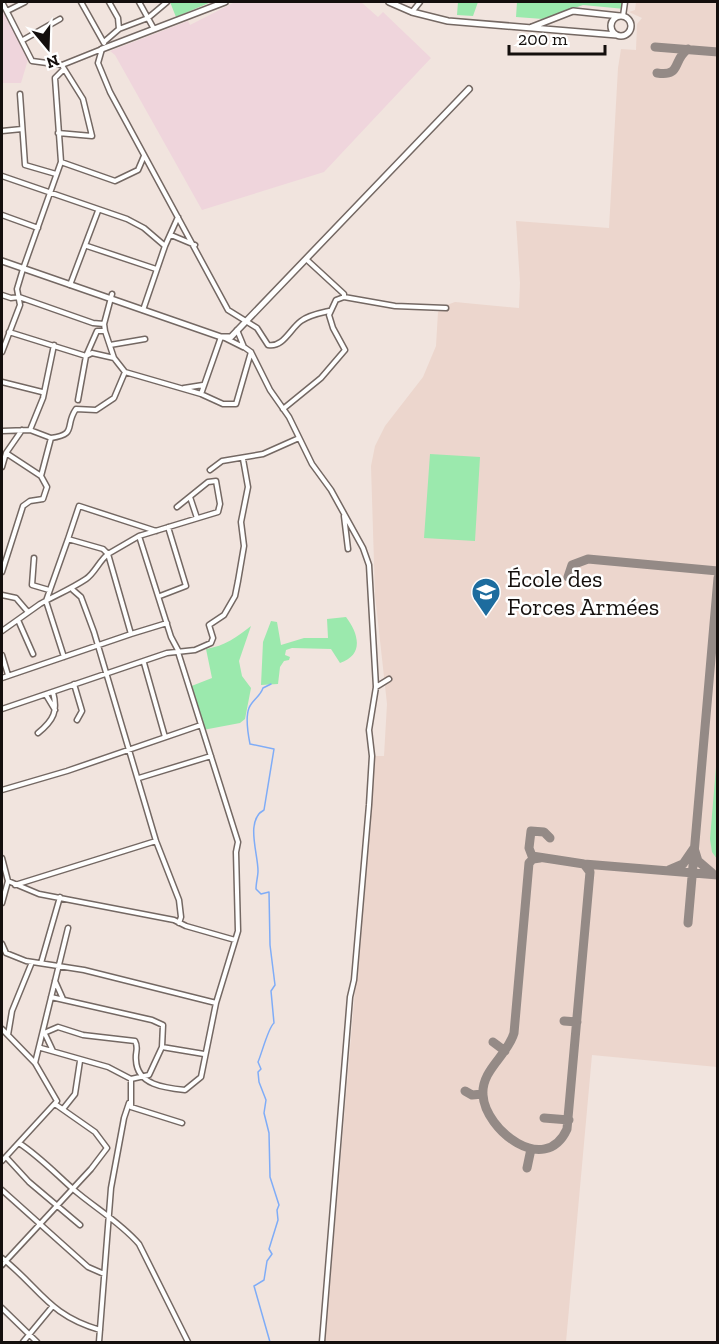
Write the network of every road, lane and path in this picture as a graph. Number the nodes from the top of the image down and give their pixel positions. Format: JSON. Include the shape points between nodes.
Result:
{"nodes":[{"id":1,"x":2,"y":2,"type":"edge"},
{"id":2,"x":25,"y":2,"type":"edge"},
{"id":3,"x":81,"y":2,"type":"edge"},
{"id":4,"x":109,"y":2,"type":"edge"},
{"id":5,"x":139,"y":2,"type":"edge"},
{"id":6,"x":167,"y":2,"type":"edge"},
{"id":7,"x":225,"y":2,"type":"edge"},
{"id":8,"x":389,"y":2,"type":"edge"},
{"id":9,"x":420,"y":2,"type":"edge"},
{"id":10,"x":625,"y":2,"type":"edge"},
{"id":11,"x":7,"y":11,"type":"junction"},
{"id":12,"x":412,"y":12,"type":"junction"},
{"id":13,"x":621,"y":16,"type":"junction"},
{"id":14,"x":148,"y":18,"type":"junction"},
{"id":15,"x":60,"y":19,"type":"dead end"},
{"id":16,"x":531,"y":27,"type":"junction"},
{"id":17,"x":119,"y":29,"type":"junction"},
{"id":18,"x":154,"y":29,"type":"junction"},
{"id":19,"x":617,"y":35,"type":"junction"},
{"id":20,"x":23,"y":40,"type":"junction"},
{"id":21,"x":104,"y":46,"type":"junction"},
{"id":22,"x":63,"y":67,"type":"junction"},
{"id":23,"x":469,"y":89,"type":"dead end"},
{"id":24,"x":20,"y":93,"type":"dead end"},
{"id":25,"x":22,"y":129,"type":"junction"},
{"id":26,"x":2,"y":131,"type":"edge"},
{"id":27,"x":58,"y":133,"type":"junction"},
{"id":28,"x":144,"y":155,"type":"junction"},
{"id":29,"x":61,"y":162,"type":"junction"},
{"id":30,"x":57,"y":174,"type":"junction"},
{"id":31,"x":2,"y":176,"type":"edge"},
{"id":32,"x":50,"y":194,"type":"junction"},
{"id":33,"x":98,"y":211,"type":"junction"},
{"id":34,"x":2,"y":215,"type":"edge"},
{"id":35,"x":178,"y":216,"type":"junction"},
{"id":36,"x":38,"y":228,"type":"junction"},
{"id":37,"x":171,"y":235,"type":"junction"},
{"id":38,"x":195,"y":245,"type":"junction"},
{"id":39,"x":87,"y":246,"type":"junction"},
{"id":40,"x":165,"y":246,"type":"junction"},
{"id":41,"x":306,"y":258,"type":"junction"},
{"id":42,"x":2,"y":261,"type":"edge"},
{"id":43,"x":23,"y":269,"type":"junction"},
{"id":44,"x":156,"y":270,"type":"junction"},
{"id":45,"x":70,"y":285,"type":"junction"},
{"id":46,"x":2,"y":295,"type":"edge"},
{"id":47,"x":112,"y":296,"type":"junction"},
{"id":48,"x":19,"y":297,"type":"junction"},
{"id":49,"x":344,"y":297,"type":"junction"},
{"id":50,"x":446,"y":308,"type":"dead end"},
{"id":51,"x":143,"y":310,"type":"junction"},
{"id":52,"x":329,"y":310,"type":"junction"},
{"id":53,"x":247,"y":320,"type":"junction"},
{"id":54,"x":104,"y":324,"type":"junction"},
{"id":55,"x":237,"y":330,"type":"junction"},
{"id":56,"x":105,"y":331,"type":"junction"},
{"id":57,"x":9,"y":332,"type":"junction"},
{"id":58,"x":223,"y":338,"type":"junction"},
{"id":59,"x":145,"y":339,"type":"dead end"},
{"id":60,"x":54,"y":345,"type":"junction"},
{"id":61,"x":111,"y":345,"type":"junction"},
{"id":62,"x":244,"y":347,"type":"junction"},
{"id":63,"x":2,"y":352,"type":"edge"},
{"id":64,"x":251,"y":352,"type":"junction"},
{"id":65,"x":86,"y":356,"type":"junction"},
{"id":66,"x":114,"y":358,"type":"junction"},
{"id":67,"x":125,"y":372,"type":"junction"},
{"id":68,"x":2,"y":382,"type":"edge"},
{"id":69,"x":203,"y":385,"type":"junction"},
{"id":70,"x":180,"y":388,"type":"junction"},
{"id":71,"x":42,"y":393,"type":"junction"},
{"id":72,"x":201,"y":394,"type":"junction"},
{"id":73,"x":78,"y":399,"type":"dead end"},
{"id":74,"x":283,"y":409,"type":"junction"},
{"id":75,"x":22,"y":430,"type":"junction"},
{"id":76,"x":30,"y":430,"type":"junction"},
{"id":77,"x":2,"y":431,"type":"edge"},
{"id":78,"x":51,"y":438,"type":"junction"},
{"id":79,"x":299,"y":438,"type":"junction"},
{"id":80,"x":6,"y":453,"type":"junction"},
{"id":81,"x":243,"y":459,"type":"junction"},
{"id":82,"x":2,"y":467,"type":"edge"},
{"id":83,"x":210,"y":470,"type":"dead end"},
{"id":84,"x":41,"y":476,"type":"junction"},
{"id":85,"x":190,"y":498,"type":"junction"},
{"id":86,"x":177,"y":507,"type":"dead end"},
{"id":87,"x":344,"y":516,"type":"junction"},
{"id":88,"x":197,"y":518,"type":"junction"},
{"id":89,"x":168,"y":527,"type":"junction"},
{"id":90,"x":156,"y":532,"type":"junction"},
{"id":91,"x":140,"y":536,"type":"junction"},
{"id":92,"x":68,"y":538,"type":"junction"},
{"id":93,"x":348,"y":549,"type":"dead end"},
{"id":94,"x":108,"y":554,"type":"junction"},
{"id":95,"x":34,"y":558,"type":"dead end"},
{"id":96,"x":2,"y":572,"type":"edge"},
{"id":97,"x":50,"y":588,"type":"junction"},
{"id":98,"x":73,"y":590,"type":"junction"},
{"id":99,"x":60,"y":593,"type":"junction"},
{"id":100,"x":2,"y":595,"type":"edge"},
{"id":101,"x":160,"y":596,"type":"junction"},
{"id":102,"x":46,"y":601,"type":"junction"},
{"id":103,"x":28,"y":612,"type":"junction"},
{"id":104,"x":18,"y":620,"type":"junction"},
{"id":105,"x":167,"y":623,"type":"junction"},
{"id":106,"x":2,"y":631,"type":"edge"},
{"id":107,"x":131,"y":634,"type":"junction"},
{"id":108,"x":98,"y":647,"type":"junction"},
{"id":109,"x":178,"y":652,"type":"junction"},
{"id":110,"x":33,"y":654,"type":"dead end"},
{"id":111,"x":2,"y":655,"type":"edge"},
{"id":112,"x":64,"y":657,"type":"junction"},
{"id":113,"x":144,"y":663,"type":"junction"},
{"id":114,"x":8,"y":675,"type":"junction"},
{"id":115,"x":106,"y":675,"type":"junction"},
{"id":116,"x":2,"y":678,"type":"edge"},
{"id":117,"x":389,"y":679,"type":"dead end"},
{"id":118,"x":74,"y":684,"type":"junction"},
{"id":119,"x":376,"y":687,"type":"junction"},
{"id":120,"x":53,"y":692,"type":"junction"},
{"id":121,"x":46,"y":695,"type":"junction"},
{"id":122,"x":2,"y":709,"type":"edge"},
{"id":123,"x":56,"y":711,"type":"junction"},
{"id":124,"x":77,"y":720,"type":"dead end"},
{"id":125,"x":201,"y":725,"type":"junction"},
{"id":126,"x":38,"y":733,"type":"dead end"},
{"id":127,"x":165,"y":737,"type":"junction"},
{"id":128,"x":129,"y":749,"type":"junction"},
{"id":129,"x":211,"y":756,"type":"junction"},
{"id":130,"x":139,"y":778,"type":"junction"},
{"id":131,"x":2,"y":790,"type":"edge"},
{"id":132,"x":156,"y":840,"type":"junction"},
{"id":133,"x":2,"y":859,"type":"edge"},
{"id":134,"x":8,"y":881,"type":"junction"},
{"id":135,"x":15,"y":886,"type":"junction"},
{"id":136,"x":3,"y":890,"type":"edge"},
{"id":137,"x":60,"y":897,"type":"junction"},
{"id":138,"x":2,"y":903,"type":"edge"},
{"id":139,"x":179,"y":923,"type":"junction"},
{"id":140,"x":68,"y":928,"type":"dead end"},
{"id":141,"x":235,"y":940,"type":"junction"},
{"id":142,"x":2,"y":944,"type":"edge"},
{"id":143,"x":4,"y":952,"type":"edge"},
{"id":144,"x":32,"y":962,"type":"junction"},
{"id":145,"x":41,"y":963,"type":"junction"},
{"id":146,"x":60,"y":965,"type":"junction"},
{"id":147,"x":54,"y":979,"type":"junction"},
{"id":148,"x":51,"y":997,"type":"junction"},
{"id":149,"x":63,"y":999,"type":"junction"},
{"id":150,"x":216,"y":1004,"type":"junction"},
{"id":151,"x":2,"y":1029,"type":"edge"},
{"id":152,"x":45,"y":1033,"type":"junction"},
{"id":153,"x":8,"y":1035,"type":"junction"},
{"id":154,"x":162,"y":1047,"type":"junction"},
{"id":155,"x":41,"y":1048,"type":"junction"},
{"id":156,"x":53,"y":1051,"type":"junction"},
{"id":157,"x":204,"y":1054,"type":"junction"},
{"id":158,"x":80,"y":1061,"type":"junction"},
{"id":159,"x":35,"y":1063,"type":"junction"},
{"id":160,"x":144,"y":1078,"type":"junction"},
{"id":161,"x":131,"y":1079,"type":"junction"},
{"id":162,"x":129,"y":1103,"type":"junction"},
{"id":163,"x":55,"y":1104,"type":"junction"},
{"id":164,"x":63,"y":1109,"type":"junction"},
{"id":165,"x":182,"y":1123,"type":"dead end"},
{"id":166,"x":19,"y":1143,"type":"junction"},
{"id":167,"x":106,"y":1151,"type":"junction"},
{"id":168,"x":116,"y":1154,"type":"junction"},
{"id":169,"x":6,"y":1156,"type":"junction"},
{"id":170,"x":2,"y":1161,"type":"edge"},
{"id":171,"x":72,"y":1188,"type":"junction"},
{"id":172,"x":2,"y":1190,"type":"edge"},
{"id":173,"x":57,"y":1205,"type":"junction"},
{"id":174,"x":110,"y":1217,"type":"junction"},
{"id":175,"x":40,"y":1223,"type":"junction"},
{"id":176,"x":80,"y":1225,"type":"dead end"},
{"id":177,"x":3,"y":1259,"type":"edge"},
{"id":178,"x":2,"y":1265,"type":"edge"},
{"id":179,"x":104,"y":1274,"type":"junction"},
{"id":180,"x":52,"y":1307,"type":"junction"},
{"id":181,"x":2,"y":1308,"type":"edge"},
{"id":182,"x":100,"y":1329,"type":"junction"},
{"id":183,"x":30,"y":1335,"type":"junction"},
{"id":184,"x":23,"y":1342,"type":"edge"},
{"id":185,"x":37,"y":1342,"type":"edge"},
{"id":186,"x":99,"y":1342,"type":"edge"},
{"id":187,"x":188,"y":1342,"type":"edge"},
{"id":188,"x":322,"y":1342,"type":"edge"}],
"edges":[{"from":1,"to":11,"type":"street"},
{"from":2,"to":11,"type":"street"},
{"from":3,"to":21,"type":"street"},
{"from":4,"to":17,"type":"street"},
{"from":5,"to":14,"type":"street"},
{"from":6,"to":14,"type":"street"},
{"from":7,"to":18,"type":"street"},
{"from":8,"to":12,"type":"street"},
{"from":9,"to":12,"type":"street"},
{"from":10,"to":13,"type":"street"},
{"from":11,"to":20,"type":"street"},
{"from":12,"to":16,"type":"street","via":[[448,21]]},
{"from":13,"to":16,"type":"street","via":[[573,11]]},
{"from":13,"to":19,"type":"street","via":[[611,24]]},
{"from":13,"to":19,"type":"street","via":[[631,21],[631,30],[626,35]]},
{"from":14,"to":17,"type":"street"},
{"from":14,"to":18,"type":"street"},
{"from":15,"to":20,"type":"street"},
{"from":16,"to":19,"type":"street"},
{"from":17,"to":21,"type":"street"},
{"from":18,"to":21,"type":"street"},
{"from":20,"to":22,"type":"street","via":[[32,61]]},
{"from":21,"to":22,"type":"street"},
{"from":21,"to":28,"type":"street","via":[[98,63],[100,71]]},
{"from":22,"to":27,"type":"street","via":[[55,78]]},
{"from":22,"to":27,"type":"street","via":[[83,99],[92,136]]},
{"from":23,"to":41,"type":"street"},
{"from":24,"to":25,"type":"street"},
{"from":25,"to":26,"type":"street"},
{"from":25,"to":30,"type":"street","via":[[25,165]]},
{"from":27,"to":29,"type":"street"},
{"from":28,"to":29,"type":"street","via":[[138,170],[116,181]]},
{"from":28,"to":35,"type":"street"},
{"from":29,"to":30,"type":"street"},
{"from":30,"to":32,"type":"street"},
{"from":31,"to":32,"type":"street"},
{"from":32,"to":33,"type":"street"},
{"from":32,"to":36,"type":"street"},
{"from":33,"to":39,"type":"street"},
{"from":33,"to":40,"type":"street","via":[[127,219]]},
{"from":34,"to":36,"type":"street"},
{"from":35,"to":37,"type":"street"},
{"from":35,"to":38,"type":"street"},
{"from":36,"to":43,"type":"street"},
{"from":37,"to":38,"type":"street"},
{"from":37,"to":40,"type":"street"},
{"from":38,"to":53,"type":"street","via":[[228,310]]},
{"from":39,"to":44,"type":"street"},
{"from":39,"to":45,"type":"street"},
{"from":40,"to":44,"type":"street"},
{"from":41,"to":49,"type":"street"},
{"from":41,"to":53,"type":"street"},
{"from":42,"to":43,"type":"street"},
{"from":43,"to":45,"type":"street"},
{"from":43,"to":48,"type":"street","via":[[17,289]]},
{"from":44,"to":51,"type":"street"},
{"from":45,"to":47,"type":"street"},
{"from":46,"to":48,"type":"street"},
{"from":47,"to":51,"type":"street"},
{"from":47,"to":54,"type":"street"},
{"from":48,"to":54,"type":"street"},
{"from":48,"to":57,"type":"street","via":[[20,305]]},
{"from":49,"to":50,"type":"street","via":[[395,306]]},
{"from":49,"to":52,"type":"street"},
{"from":51,"to":58,"type":"street"},
{"from":52,"to":53,"type":"street","via":[[302,321],[273,346]]},
{"from":52,"to":74,"type":"street","via":[[345,350],[321,378]]},
{"from":53,"to":55,"type":"street"},
{"from":54,"to":56,"type":"street"},
{"from":55,"to":58,"type":"street"},
{"from":55,"to":62,"type":"street"},
{"from":56,"to":61,"type":"street"},
{"from":56,"to":65,"type":"street","via":[[97,331]]},
{"from":57,"to":60,"type":"street"},
{"from":57,"to":63,"type":"street"},
{"from":58,"to":62,"type":"street"},
{"from":58,"to":69,"type":"street"},
{"from":59,"to":61,"type":"street"},
{"from":60,"to":65,"type":"street"},
{"from":60,"to":71,"type":"street"},
{"from":61,"to":66,"type":"street"},
{"from":62,"to":64,"type":"street"},
{"from":64,"to":72,"type":"street","via":[[236,404],[223,404]]},
{"from":64,"to":74,"type":"street"},
{"from":65,"to":66,"type":"street","via":[[92,353]]},
{"from":65,"to":73,"type":"street"},
{"from":66,"to":67,"type":"street"},
{"from":67,"to":70,"type":"street"},
{"from":67,"to":78,"type":"street","via":[[114,398],[96,410],[76,409],[69,432]]},
{"from":68,"to":71,"type":"street"},
{"from":69,"to":70,"type":"street"},
{"from":69,"to":72,"type":"street"},
{"from":70,"to":72,"type":"street"},
{"from":71,"to":76,"type":"street"},
{"from":74,"to":79,"type":"street"},
{"from":75,"to":76,"type":"street"},
{"from":75,"to":77,"type":"street"},
{"from":75,"to":80,"type":"street"},
{"from":76,"to":78,"type":"street"},
{"from":78,"to":84,"type":"street"},
{"from":79,"to":81,"type":"street","via":[[287,446]]},
{"from":79,"to":87,"type":"street"},
{"from":80,"to":82,"type":"street"},
{"from":80,"to":84,"type":"street"},
{"from":81,"to":83,"type":"street","via":[[222,461]]},
{"from":81,"to":109,"type":"street","via":[[248,487],[242,522],[244,546],[234,596],[222,618],[209,624],[211,644]]},
{"from":84,"to":96,"type":"street","via":[[47,493],[43,499],[23,506]]},
{"from":85,"to":86,"type":"street"},
{"from":85,"to":88,"type":"street"},
{"from":85,"to":88,"type":"street","via":[[208,482],[216,481],[220,510]]},
{"from":87,"to":93,"type":"street"},
{"from":87,"to":119,"type":"street","via":[[369,565]]},
{"from":88,"to":89,"type":"street"},
{"from":89,"to":90,"type":"street"},
{"from":89,"to":101,"type":"street","via":[[186,586]]},
{"from":90,"to":91,"type":"street"},
{"from":90,"to":92,"type":"street","via":[[79,506]]},
{"from":91,"to":94,"type":"street"},
{"from":91,"to":101,"type":"street"},
{"from":92,"to":94,"type":"street"},
{"from":92,"to":97,"type":"street"},
{"from":94,"to":98,"type":"street"},
{"from":94,"to":107,"type":"street"},
{"from":95,"to":97,"type":"street","via":[[32,585]]},
{"from":97,"to":99,"type":"street"},
{"from":97,"to":102,"type":"street"},
{"from":98,"to":99,"type":"street"},
{"from":98,"to":108,"type":"street","via":[[85,606]]},
{"from":99,"to":102,"type":"street"},
{"from":100,"to":103,"type":"street","via":[[15,598]]},
{"from":101,"to":105,"type":"street"},
{"from":102,"to":103,"type":"street"},
{"from":102,"to":112,"type":"street"},
{"from":103,"to":104,"type":"street"},
{"from":104,"to":106,"type":"street"},
{"from":104,"to":110,"type":"street"},
{"from":105,"to":107,"type":"street"},
{"from":105,"to":109,"type":"street"},
{"from":107,"to":108,"type":"street"},
{"from":108,"to":112,"type":"street"},
{"from":108,"to":115,"type":"street"},
{"from":109,"to":113,"type":"street"},
{"from":109,"to":125,"type":"street"},
{"from":111,"to":114,"type":"street"},
{"from":112,"to":114,"type":"street"},
{"from":113,"to":115,"type":"street"},
{"from":113,"to":127,"type":"street"},
{"from":114,"to":116,"type":"street"},
{"from":115,"to":118,"type":"street"},
{"from":115,"to":128,"type":"street"},
{"from":117,"to":119,"type":"street"},
{"from":118,"to":120,"type":"street"},
{"from":118,"to":124,"type":"street","via":[[82,711]]},
{"from":119,"to":188,"type":"street","via":[[369,730],[369,805]]},
{"from":120,"to":121,"type":"street"},
{"from":120,"to":123,"type":"street"},
{"from":121,"to":122,"type":"street"},
{"from":121,"to":123,"type":"street"},
{"from":123,"to":126,"type":"street"},
{"from":125,"to":127,"type":"street"},
{"from":125,"to":129,"type":"street"},
{"from":127,"to":128,"type":"street"},
{"from":128,"to":130,"type":"street"},
{"from":128,"to":131,"type":"street"},
{"from":129,"to":130,"type":"street"},
{"from":129,"to":141,"type":"street","via":[[238,842]]},
{"from":130,"to":132,"type":"street"},
{"from":132,"to":135,"type":"street"},
{"from":132,"to":139,"type":"street","via":[[179,900]]},
{"from":133,"to":134,"type":"street"},
{"from":134,"to":135,"type":"street"},
{"from":134,"to":136,"type":"street"},
{"from":135,"to":137,"type":"street"},
{"from":136,"to":138,"type":"street"},
{"from":137,"to":139,"type":"street"},
{"from":137,"to":145,"type":"street"},
{"from":139,"to":141,"type":"street"},
{"from":140,"to":146,"type":"street"},
{"from":141,"to":150,"type":"street"},
{"from":142,"to":143,"type":"street"},
{"from":143,"to":144,"type":"street"},
{"from":144,"to":145,"type":"street"},
{"from":144,"to":153,"type":"street","via":[[12,1011]]},
{"from":145,"to":146,"type":"street"},
{"from":146,"to":147,"type":"street"},
{"from":146,"to":150,"type":"street"},
{"from":147,"to":148,"type":"street"},
{"from":147,"to":149,"type":"street"},
{"from":148,"to":149,"type":"street"},
{"from":148,"to":152,"type":"street"},
{"from":149,"to":154,"type":"street","via":[[162,1024]]},
{"from":150,"to":157,"type":"street"},
{"from":151,"to":153,"type":"street"},
{"from":152,"to":155,"type":"street"},
{"from":152,"to":156,"type":"street"},
{"from":152,"to":160,"type":"street","via":[[58,1027],[83,1035],[135,1041],[137,1065]]},
{"from":153,"to":159,"type":"street"},
{"from":154,"to":157,"type":"street"},
{"from":154,"to":160,"type":"street"},
{"from":155,"to":156,"type":"street"},
{"from":155,"to":159,"type":"street"},
{"from":156,"to":158,"type":"street"},
{"from":157,"to":160,"type":"street","via":[[199,1080],[185,1090],[159,1087]]},
{"from":158,"to":161,"type":"street","via":[[108,1067]]},
{"from":158,"to":164,"type":"street","via":[[75,1094]]},
{"from":159,"to":163,"type":"street","via":[[57,1096]]},
{"from":160,"to":161,"type":"street"},
{"from":161,"to":162,"type":"street"},
{"from":162,"to":165,"type":"street","via":[[133,1108]]},
{"from":162,"to":168,"type":"street"},
{"from":163,"to":164,"type":"street"},
{"from":163,"to":166,"type":"street"},
{"from":164,"to":167,"type":"street","via":[[95,1132]]},
{"from":166,"to":169,"type":"street"},
{"from":166,"to":171,"type":"street","via":[[56,1170]]},
{"from":167,"to":168,"type":"street"},
{"from":167,"to":171,"type":"street"},
{"from":168,"to":174,"type":"street"},
{"from":169,"to":170,"type":"street"},
{"from":169,"to":173,"type":"street"},
{"from":171,"to":173,"type":"street"},
{"from":171,"to":174,"type":"street"},
{"from":172,"to":175,"type":"street"},
{"from":173,"to":175,"type":"street"},
{"from":173,"to":176,"type":"street"},
{"from":174,"to":179,"type":"street"},
{"from":174,"to":187,"type":"street","via":[[139,1244]]},
{"from":175,"to":177,"type":"street"},
{"from":175,"to":179,"type":"street","via":[[88,1267]]},
{"from":177,"to":178,"type":"street"},
{"from":177,"to":180,"type":"street"},
{"from":179,"to":182,"type":"street"},
{"from":180,"to":182,"type":"street","via":[[78,1323]]},
{"from":180,"to":183,"type":"street"},
{"from":181,"to":183,"type":"street"},
{"from":182,"to":186,"type":"street"},
{"from":183,"to":184,"type":"street"},
{"from":183,"to":185,"type":"street"}]}
